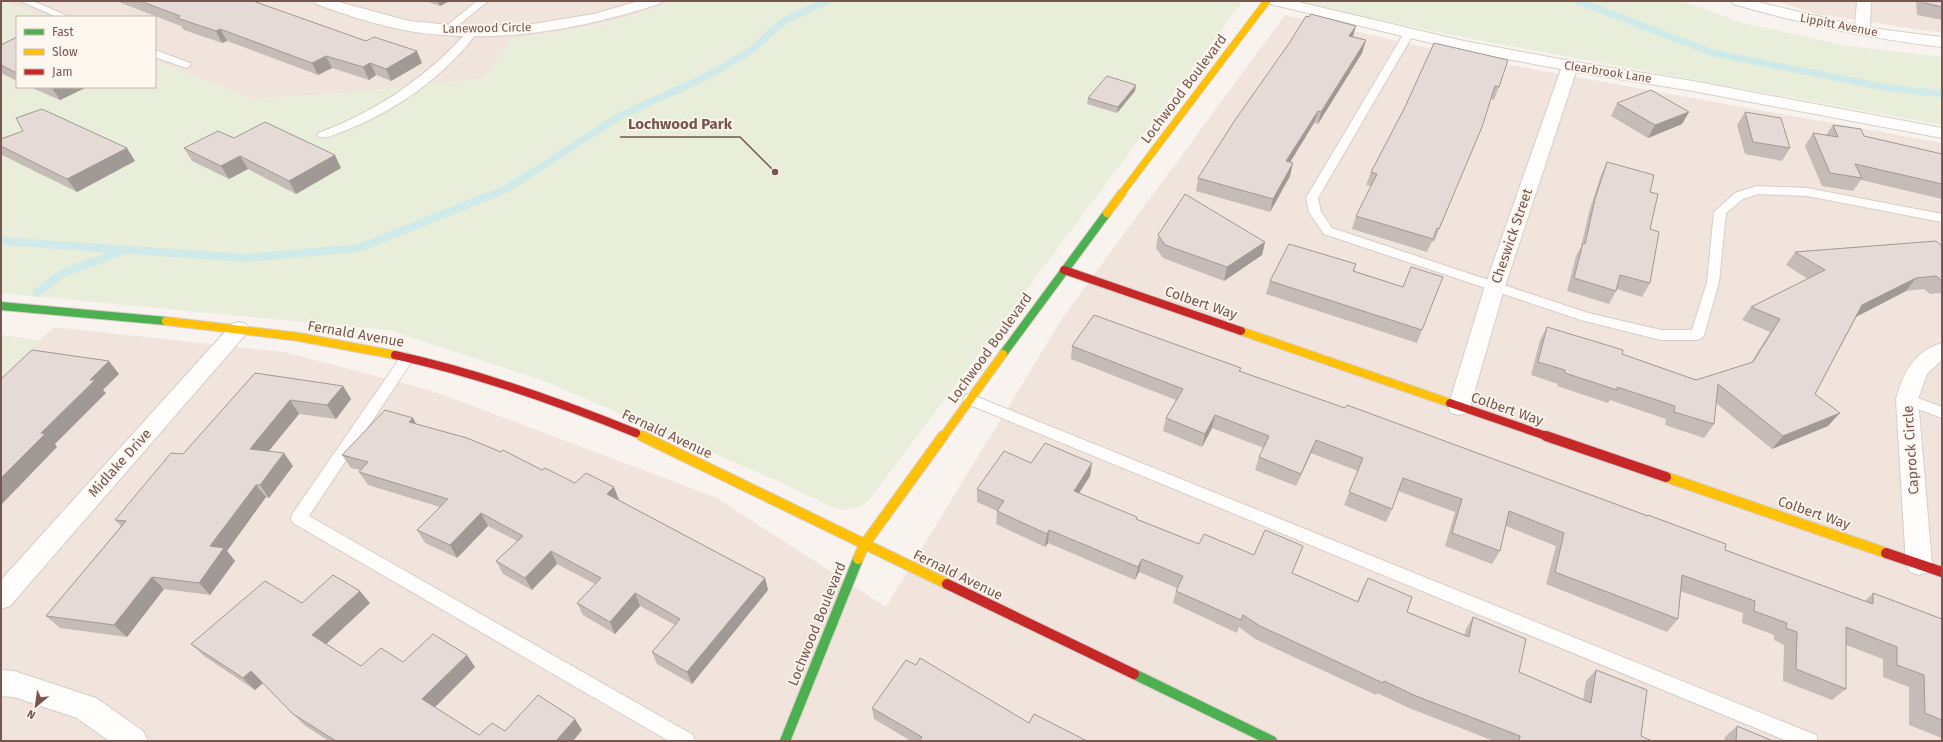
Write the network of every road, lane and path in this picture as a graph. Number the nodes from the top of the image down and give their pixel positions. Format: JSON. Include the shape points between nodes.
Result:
{"nodes":[{"id":1,"x":25,"y":1,"type":"edge"},
{"id":2,"x":321,"y":1,"type":"edge"},
{"id":3,"x":483,"y":1,"type":"edge"},
{"id":4,"x":654,"y":1,"type":"edge"},
{"id":5,"x":1268,"y":1,"type":"edge"},
{"id":6,"x":1275,"y":1,"type":"edge"},
{"id":7,"x":1738,"y":1,"type":"edge"},
{"id":8,"x":1864,"y":1,"type":"edge"},
{"id":9,"x":343,"y":4,"type":"edge"},
{"id":10,"x":62,"y":16,"type":"edge"},
{"id":11,"x":447,"y":30,"type":"junction"},
{"id":12,"x":473,"y":31,"type":"junction"},
{"id":13,"x":1862,"y":31,"type":"junction"},
{"id":14,"x":1409,"y":34,"type":"junction"},
{"id":15,"x":1942,"y":42,"type":"edge"},
{"id":16,"x":156,"y":53,"type":"edge"},
{"id":17,"x":186,"y":65,"type":"dead end"},
{"id":18,"x":1570,"y":66,"type":"junction"},
{"id":19,"x":1942,"y":133,"type":"edge"},
{"id":20,"x":323,"y":135,"type":"dead end"},
{"id":21,"x":1942,"y":218,"type":"edge"},
{"id":22,"x":1064,"y":270,"type":"junction"},
{"id":23,"x":1495,"y":286,"type":"junction"},
{"id":24,"x":1,"y":306,"type":"edge"},
{"id":25,"x":239,"y":329,"type":"junction"},
{"id":26,"x":1942,"y":351,"type":"edge"},
{"id":27,"x":407,"y":358,"type":"junction"},
{"id":28,"x":1907,"y":399,"type":"junction"},
{"id":29,"x":970,"y":400,"type":"junction"},
{"id":30,"x":1459,"y":407,"type":"junction"},
{"id":31,"x":1942,"y":413,"type":"edge"},
{"id":32,"x":864,"y":545,"type":"junction"},
{"id":33,"x":1919,"y":564,"type":"junction"},
{"id":34,"x":1942,"y":572,"type":"edge"},
{"id":35,"x":1,"y":598,"type":"edge"},
{"id":36,"x":1,"y":683,"type":"edge"},
{"id":37,"x":133,"y":741,"type":"edge"},
{"id":38,"x":686,"y":741,"type":"edge"},
{"id":39,"x":785,"y":741,"type":"edge"},
{"id":40,"x":1272,"y":741,"type":"edge"},
{"id":41,"x":1809,"y":741,"type":"edge"}],
"edges":[{"from":1,"to":10,"type":"lane"},
{"from":2,"to":9,"type":"street","name":"Lanewood Circle"},
{"from":3,"to":11,"type":"lane"},
{"from":4,"to":12,"type":"street","name":"Lanewood Circle","via":[[623,12],[564,24],[514,30]]},
{"from":5,"to":22,"type":"street","name":"Lochwood Boulevard"},
{"from":6,"to":14,"type":"street","name":"Clearbrook Lane"},
{"from":7,"to":13,"type":"street","name":"Lippitt Avenue"},
{"from":8,"to":13,"type":"street"},
{"from":9,"to":11,"type":"street","name":"Lanewood Circle","via":[[409,26]]},
{"from":11,"to":12,"type":"street","name":"Lanewood Circle"},
{"from":12,"to":20,"type":"lane","via":[[454,54],[401,98],[342,129]]},
{"from":13,"to":15,"type":"street","name":"Lippitt Avenue"},
{"from":14,"to":18,"type":"street","name":"Clearbrook Lane"},
{"from":14,"to":23,"type":"lane","via":[[1312,198],[1315,212],[1328,231]]},
{"from":16,"to":17,"type":"lane"},
{"from":18,"to":19,"type":"street","name":"Clearbrook Lane","via":[[1693,86]]},
{"from":18,"to":23,"type":"street","name":"Cheswick Street"},
{"from":21,"to":23,"type":"lane","via":[[1807,192],[1757,190],[1739,196],[1720,212],[1713,282],[1697,335],[1661,335],[1586,317]]},
{"from":22,"to":29,"type":"street","name":"Lochwood Boulevard"},
{"from":22,"to":30,"type":"street","name":"Colbert Way"},
{"from":23,"to":30,"type":"street","name":"Cheswick Street"},
{"from":24,"to":25,"type":"street","name":"Fernald Avenue"},
{"from":25,"to":27,"type":"street","name":"Fernald Avenue"},
{"from":25,"to":35,"type":"street","name":"Midlake Drive"},
{"from":26,"to":28,"type":"street","name":"Caprock Circle","via":[[1932,355],[1913,376]]},
{"from":27,"to":32,"type":"street","name":"Fernald Avenue","via":[[474,374],[572,407],[637,434]]},
{"from":27,"to":38,"type":"lane","via":[[299,518]]},
{"from":28,"to":31,"type":"lane"},
{"from":28,"to":33,"type":"street","name":"Caprock Circle"},
{"from":29,"to":32,"type":"street","name":"Lochwood Boulevard"},
{"from":29,"to":41,"type":"lane"},
{"from":30,"to":33,"type":"street","name":"Colbert Way"},
{"from":32,"to":39,"type":"street","name":"Lochwood Boulevard"},
{"from":32,"to":40,"type":"street","name":"Fernald Avenue"},
{"from":33,"to":34,"type":"street","name":"Colbert Way"},
{"from":36,"to":37,"type":"street","via":[[14,684],[86,706]]}]}
